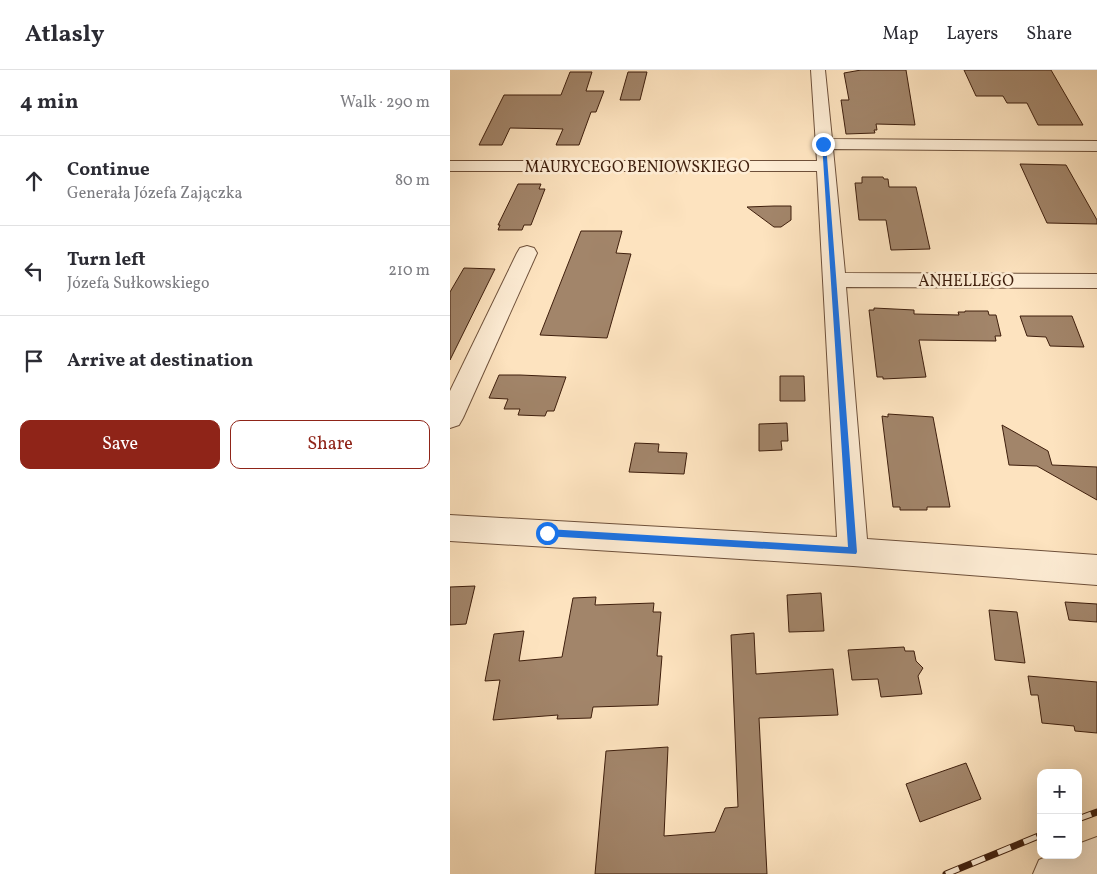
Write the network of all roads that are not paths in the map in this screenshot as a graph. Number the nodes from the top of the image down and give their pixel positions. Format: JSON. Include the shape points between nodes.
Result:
{"nodes":[{"id":1,"x":818,"y":70,"type":"edge"},
{"id":2,"x":823,"y":144,"type":"junction"},
{"id":3,"x":1097,"y":146,"type":"edge"},
{"id":4,"x":450,"y":166,"type":"edge"},
{"id":5,"x":824,"y":166,"type":"junction"},
{"id":6,"x":527,"y":253,"type":"dead end"},
{"id":7,"x":835,"y":280,"type":"junction"},
{"id":8,"x":1097,"y":281,"type":"edge"},
{"id":9,"x":450,"y":418,"type":"edge"},
{"id":10,"x":450,"y":528,"type":"edge"},
{"id":11,"x":853,"y":552,"type":"junction"},
{"id":12,"x":1097,"y":570,"type":"edge"},
{"id":13,"x":1097,"y":857,"type":"edge"},
{"id":14,"x":1053,"y":874,"type":"edge"}],
"edges":[{"from":1,"to":2,"type":"street"},
{"from":2,"to":3,"type":"street"},
{"from":2,"to":5,"type":"street"},
{"from":4,"to":5,"type":"street","name":"MAURYCEGO BENIOWSKIEGO"},
{"from":5,"to":7,"type":"street"},
{"from":6,"to":9,"type":"street"},
{"from":7,"to":8,"type":"street","name":"ANHELLEGO"},
{"from":7,"to":11,"type":"street"},
{"from":10,"to":11,"type":"street"},
{"from":11,"to":12,"type":"street"},
{"from":13,"to":14,"type":"street"}]}
